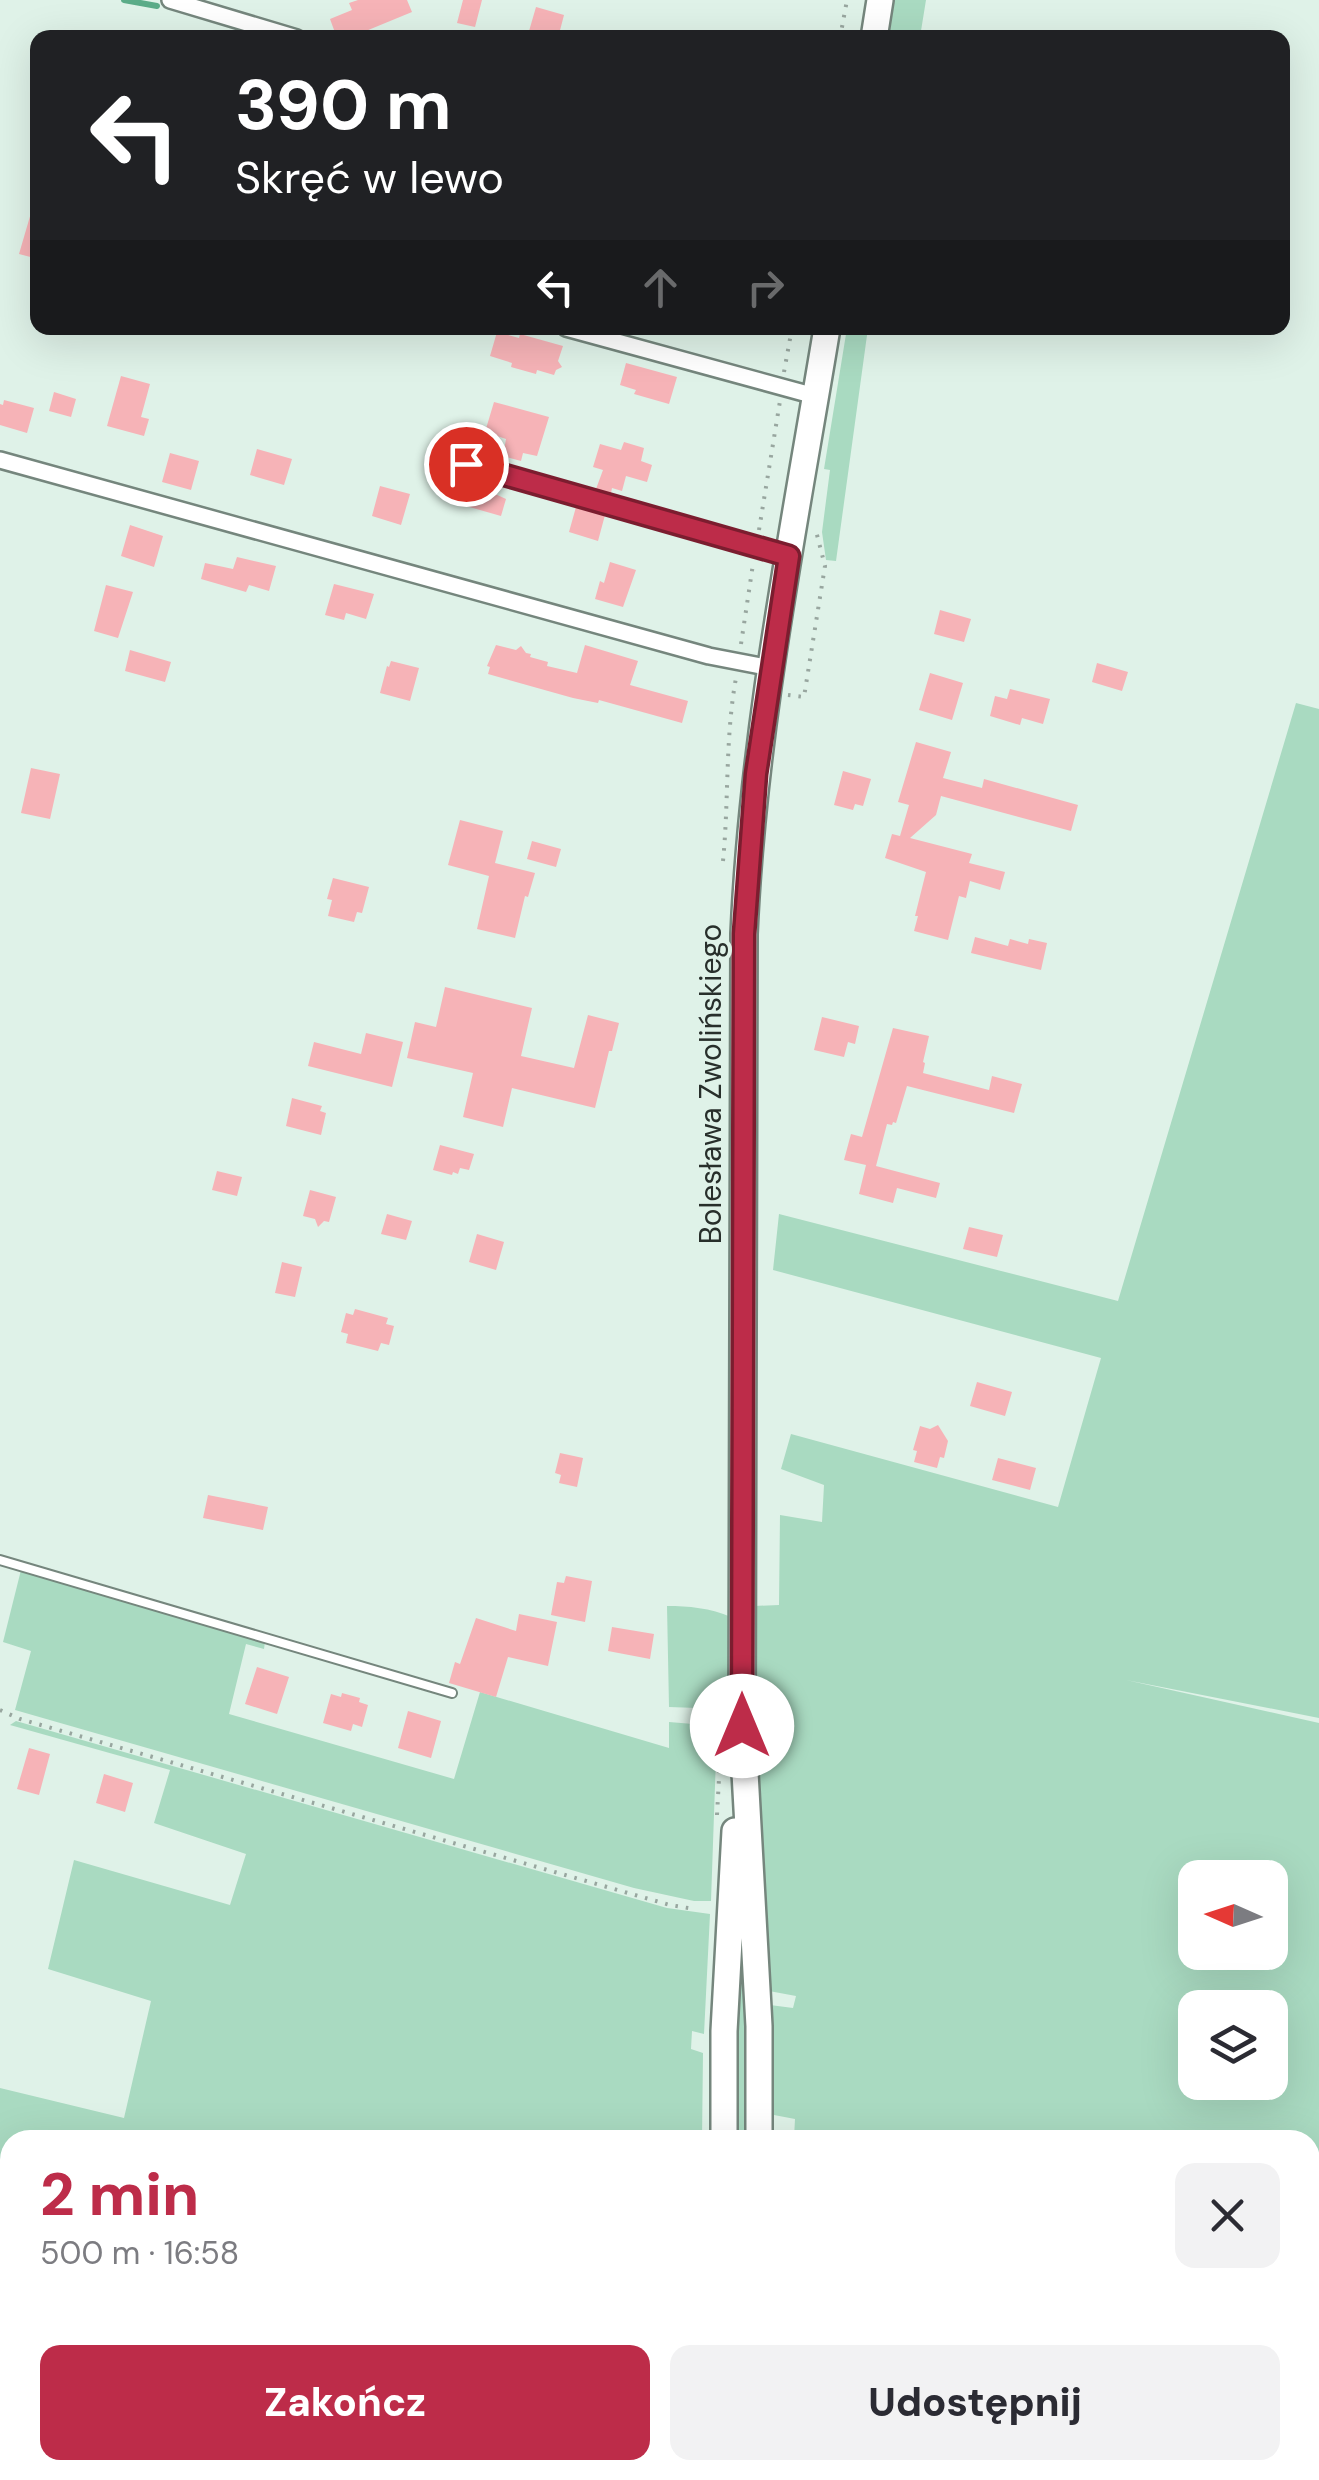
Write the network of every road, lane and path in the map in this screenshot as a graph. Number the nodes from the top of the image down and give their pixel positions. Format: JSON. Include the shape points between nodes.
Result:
{"nodes":[{"id":1,"x":170,"y":0,"type":"edge"},
{"id":2,"x":846,"y":0,"type":"edge"},
{"id":3,"x":880,"y":0,"type":"edge"},
{"id":4,"x":270,"y":30,"type":"edge"},
{"id":5,"x":841,"y":30,"type":"edge"},
{"id":6,"x":875,"y":30,"type":"edge"},
{"id":7,"x":592,"y":335,"type":"edge"},
{"id":8,"x":791,"y":335,"type":"edge"},
{"id":9,"x":826,"y":335,"type":"edge"},
{"id":10,"x":782,"y":387,"type":"junction"},
{"id":11,"x":816,"y":396,"type":"junction"},
{"id":12,"x":0,"y":460,"type":"edge"},
{"id":13,"x":466,"y":464,"type":"dead end"},
{"id":14,"x":815,"y":526,"type":"dead end"},
{"id":15,"x":756,"y":546,"type":"junction"},
{"id":16,"x":789,"y":556,"type":"junction"},
{"id":17,"x":738,"y":662,"type":"junction"},
{"id":18,"x":769,"y":680,"type":"junction"},
{"id":19,"x":723,"y":861,"type":"dead end"},
{"id":20,"x":0,"y":1560,"type":"edge"},
{"id":21,"x":452,"y":1693,"type":"dead end"},
{"id":22,"x":0,"y":1710,"type":"edge"},
{"id":23,"x":742,"y":1726,"type":"junction"},
{"id":24,"x":694,"y":1909,"type":"dead end"},
{"id":25,"x":724,"y":2130,"type":"edge"},
{"id":26,"x":759,"y":2130,"type":"edge"}],
"edges":[{"from":1,"to":4,"type":"street"},
{"from":2,"to":5,"type":"path"},
{"from":3,"to":6,"type":"main road"},
{"from":7,"to":10,"type":"street"},
{"from":8,"to":10,"type":"path"},
{"from":9,"to":11,"type":"main road","name":"Bolesława Zwolińskiego"},
{"from":10,"to":11,"type":"street"},
{"from":10,"to":15,"type":"path"},
{"from":11,"to":16,"type":"main road","name":"Bolesława Zwolińskiego"},
{"from":12,"to":17,"type":"street"},
{"from":13,"to":15,"type":"street"},
{"from":14,"to":18,"type":"path","via":[[825,566],[804,697]]},
{"from":15,"to":16,"type":"street"},
{"from":15,"to":17,"type":"path"},
{"from":16,"to":18,"type":"main road","name":"Bolesława Zwolińskiego"},
{"from":17,"to":18,"type":"street"},
{"from":17,"to":19,"type":"path"},
{"from":18,"to":23,"type":"main road","name":"Bolesława Zwolińskiego","via":[[744,934]]},
{"from":20,"to":21,"type":"lane"},
{"from":22,"to":24,"type":"path"},
{"from":23,"to":25,"type":"main road","name":"Bolesława Zwolińskiego"},
{"from":23,"to":26,"type":"main road","name":"Bolesława Zwolińskiego"}]}
